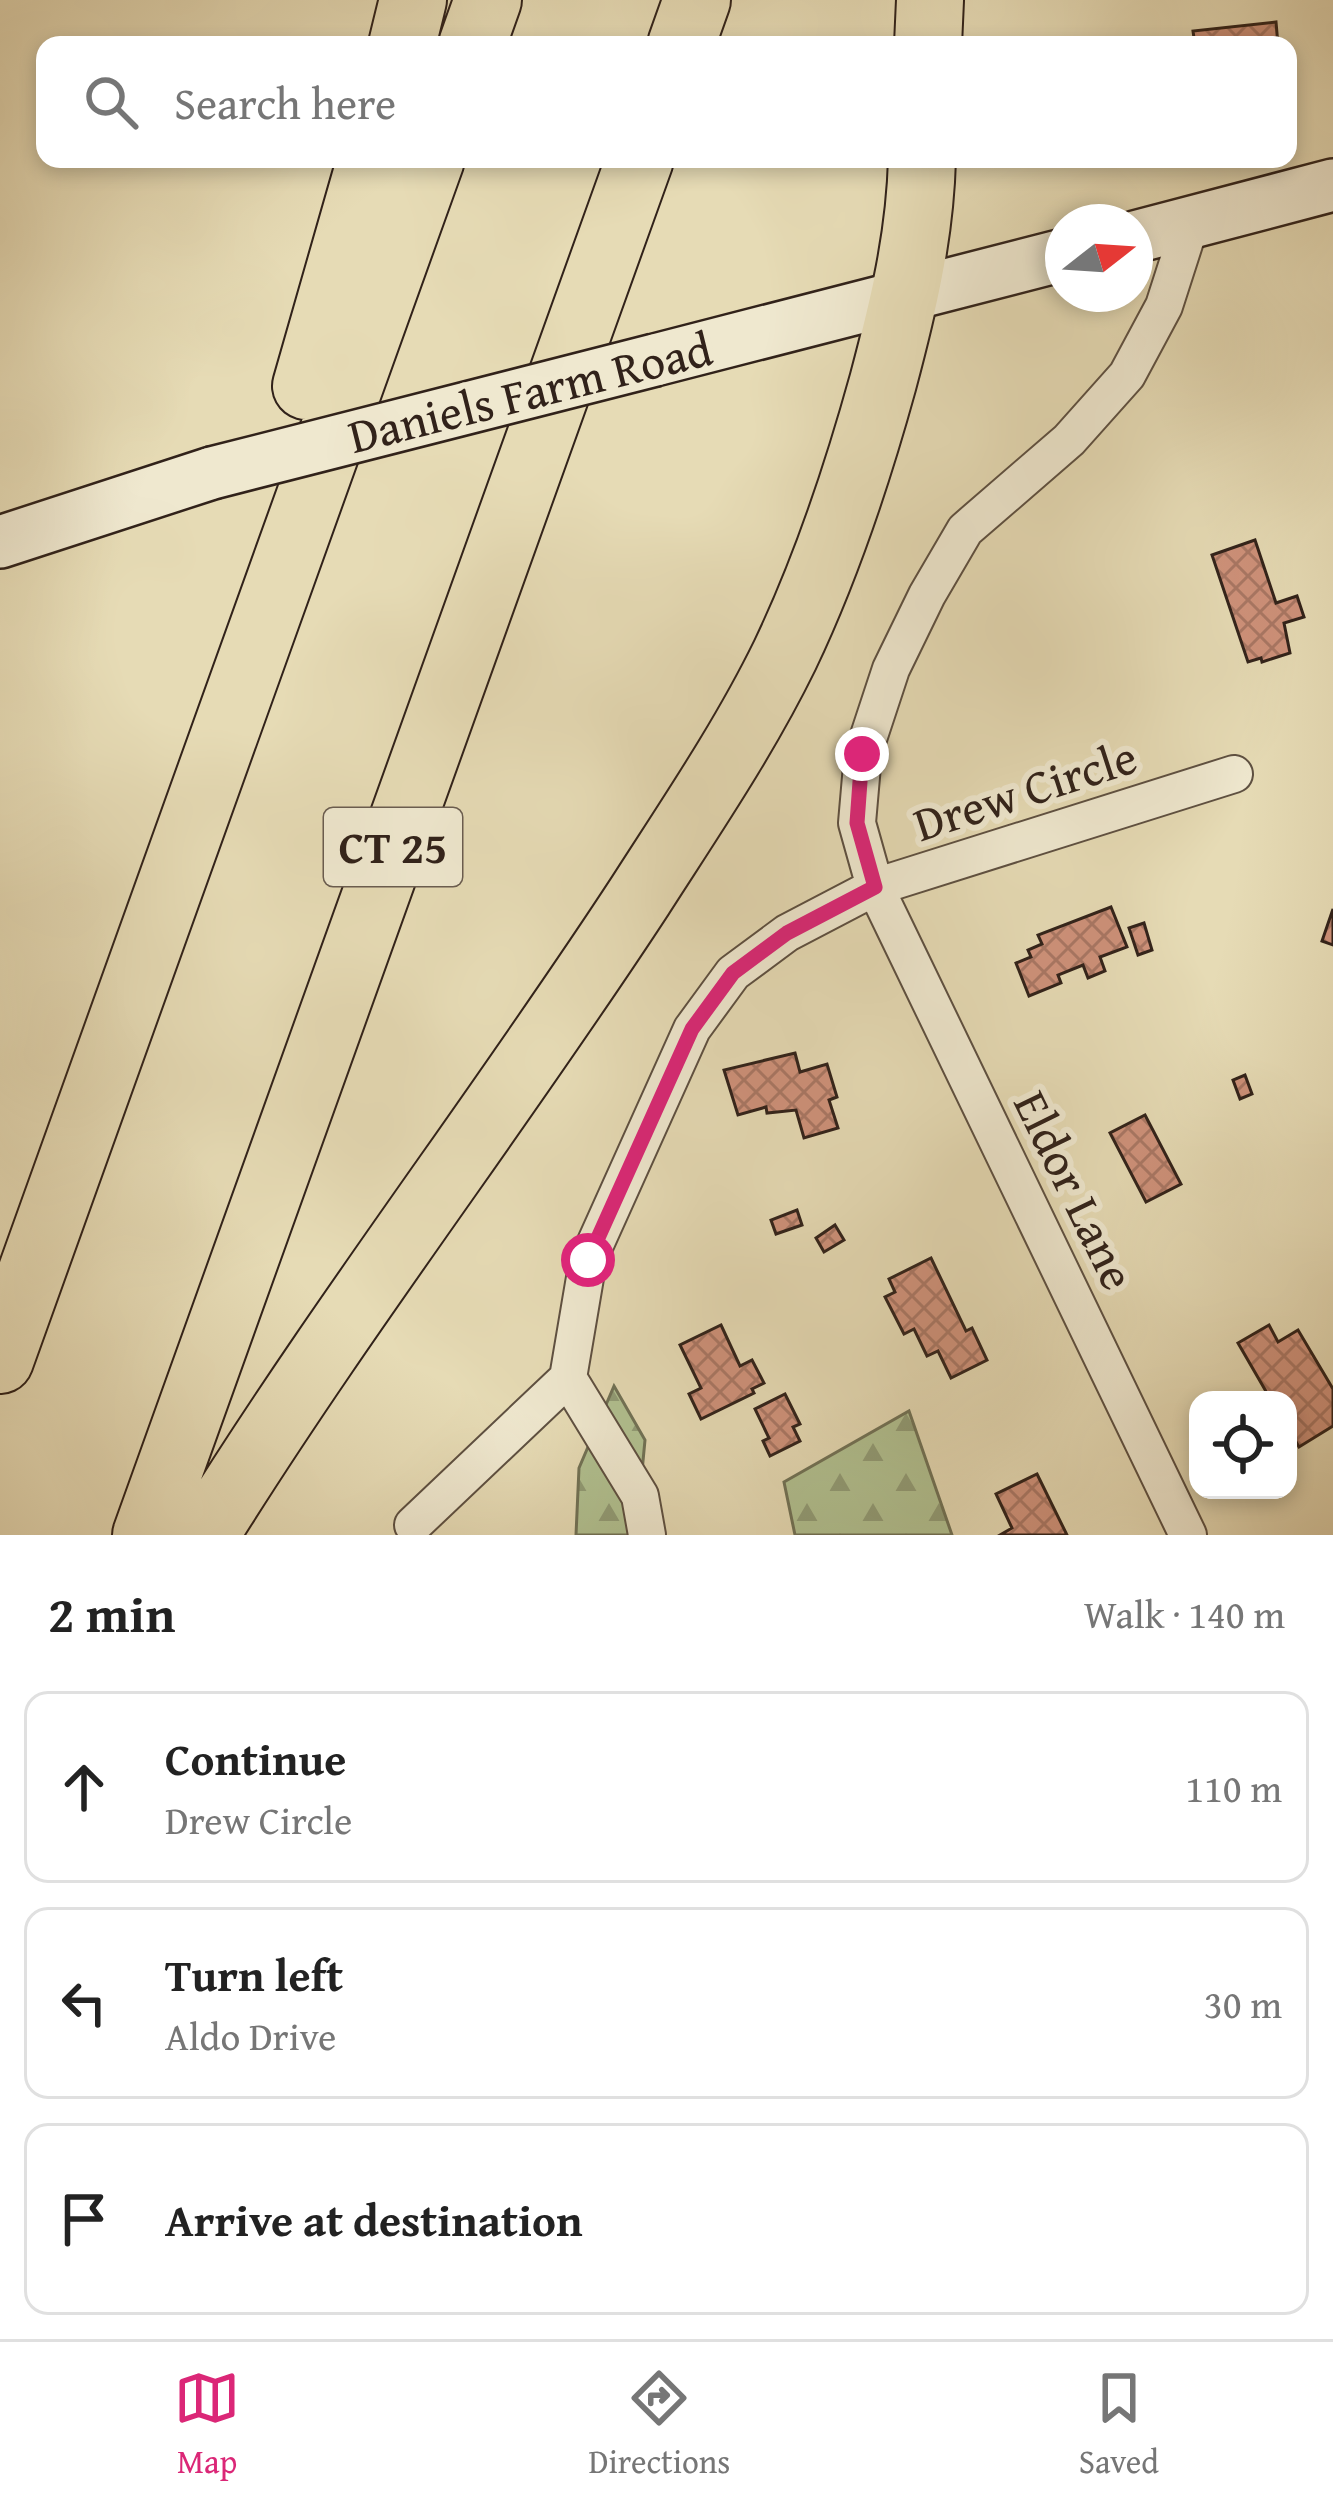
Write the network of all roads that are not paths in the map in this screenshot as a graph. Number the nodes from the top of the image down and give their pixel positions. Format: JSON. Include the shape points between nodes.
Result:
{"nodes":[{"id":1,"x":413,"y":0,"type":"edge"},
{"id":2,"x":488,"y":0,"type":"edge"},
{"id":3,"x":698,"y":0,"type":"edge"},
{"id":4,"x":930,"y":0,"type":"edge"},
{"id":5,"x":404,"y":36,"type":"edge"},
{"id":6,"x":475,"y":36,"type":"edge"},
{"id":7,"x":684,"y":36,"type":"edge"},
{"id":8,"x":928,"y":36,"type":"edge"},
{"id":9,"x":367,"y":168,"type":"edge"},
{"id":10,"x":428,"y":168,"type":"edge"},
{"id":11,"x":637,"y":168,"type":"edge"},
{"id":12,"x":922,"y":168,"type":"edge"},
{"id":13,"x":1333,"y":185,"type":"edge"},
{"id":14,"x":1191,"y":222,"type":"junction"},
{"id":15,"x":1153,"y":232,"type":"edge"},
{"id":16,"x":1045,"y":260,"type":"edge"},
{"id":17,"x":906,"y":296,"type":"junction"},
{"id":18,"x":0,"y":542,"type":"edge"},
{"id":19,"x":1234,"y":774,"type":"dead end"},
{"id":20,"x":875,"y":887,"type":"junction"},
{"id":21,"x":122,"y":1022,"type":"junction"},
{"id":22,"x":0,"y":1360,"type":"edge"},
{"id":23,"x":568,"y":1378,"type":"junction"},
{"id":24,"x":413,"y":1525,"type":"dead end"},
{"id":25,"x":146,"y":1535,"type":"edge"},
{"id":26,"x":205,"y":1535,"type":"edge"},
{"id":27,"x":647,"y":1535,"type":"edge"},
{"id":28,"x":1187,"y":1535,"type":"edge"}],
"edges":[{"from":1,"to":5,"type":"highway"},
{"from":2,"to":6,"type":"highway"},
{"from":3,"to":7,"type":"highway"},
{"from":4,"to":8,"type":"highway"},
{"from":9,"to":21,"type":"highway"},
{"from":10,"to":21,"type":"highway"},
{"from":11,"to":25,"type":"highway","number":"CT 25"},
{"from":12,"to":17,"type":"highway"},
{"from":13,"to":14,"type":"main road"},
{"from":14,"to":15,"type":"main road"},
{"from":14,"to":20,"type":"street","name":"Eldor Lane","via":[[1165,306],[1127,375],[1069,440],[965,530],[891,669],[862,754],[857,823]]},
{"from":16,"to":17,"type":"main road","name":"Daniels Farm Road"},
{"from":17,"to":18,"type":"main road","name":"Daniels Farm Road","bridge":true,"via":[[212,473]]},
{"from":17,"to":26,"type":"highway","via":[[839,526],[765,693],[583,983]]},
{"from":19,"to":20,"type":"street","name":"Drew Circle"},
{"from":20,"to":23,"type":"street","name":"Drew Circle","via":[[787,933],[733,973],[692,1029],[588,1260]]},
{"from":20,"to":28,"type":"street","name":"Eldor Lane"},
{"from":21,"to":22,"type":"highway"},
{"from":23,"to":24,"type":"street"},
{"from":23,"to":27,"type":"street","via":[[640,1496]]}]}
